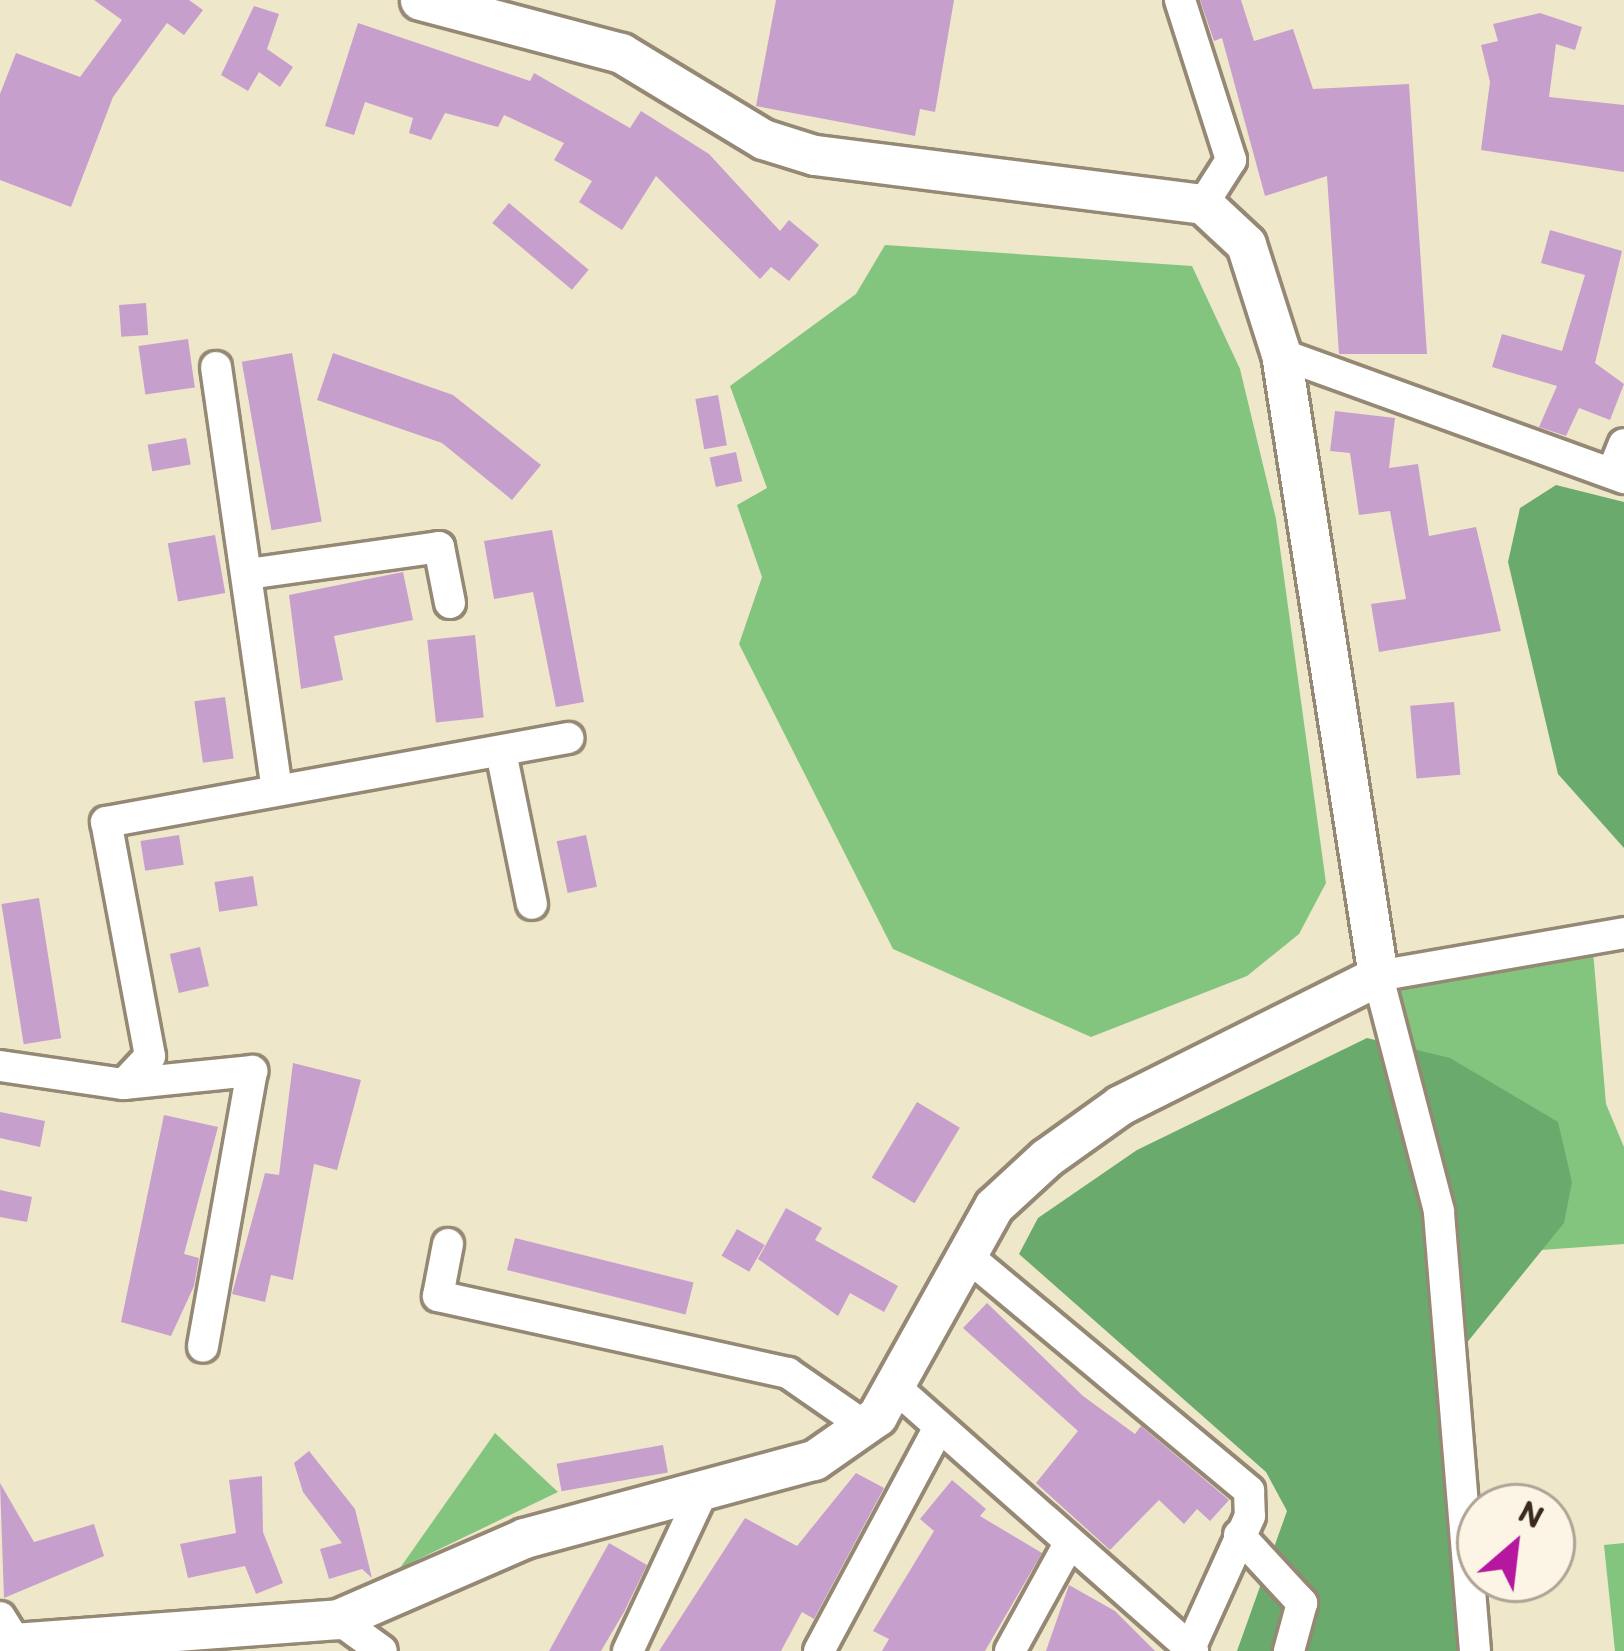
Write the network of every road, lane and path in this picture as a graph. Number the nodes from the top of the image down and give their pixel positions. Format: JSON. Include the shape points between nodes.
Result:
{"nodes":[{"id":1,"x":420,"y":0,"type":"edge"},
{"id":2,"x":1180,"y":0,"type":"edge"},
{"id":3,"x":1203,"y":204,"type":"junction"},
{"id":4,"x":1281,"y":354,"type":"junction"},
{"id":5,"x":216,"y":367,"type":"dead end"},
{"id":6,"x":1620,"y":465,"type":"edge"},
{"id":7,"x":248,"y":574,"type":"junction"},
{"id":8,"x":450,"y":603,"type":"dead end"},
{"id":9,"x":568,"y":738,"type":"dead end"},
{"id":10,"x":501,"y":752,"type":"junction"},
{"id":11,"x":277,"y":789,"type":"junction"},
{"id":12,"x":532,"y":904,"type":"dead end"},
{"id":13,"x":1624,"y":934,"type":"edge"},
{"id":14,"x":1378,"y":976,"type":"junction"},
{"id":15,"x":0,"y":1066,"type":"edge"},
{"id":16,"x":124,"y":1084,"type":"junction"},
{"id":17,"x":448,"y":1244,"type":"dead end"},
{"id":18,"x":965,"y":1254,"type":"junction"},
{"id":19,"x":203,"y":1347,"type":"dead end"},
{"id":20,"x":895,"y":1387,"type":"junction"},
{"id":21,"x":863,"y":1425,"type":"junction"},
{"id":22,"x":939,"y":1427,"type":"junction"},
{"id":23,"x":704,"y":1491,"type":"junction"},
{"id":24,"x":1239,"y":1534,"type":"junction"},
{"id":25,"x":1070,"y":1542,"type":"junction"},
{"id":26,"x":338,"y":1619,"type":"junction"},
{"id":27,"x":19,"y":1640,"type":"edge"},
{"id":28,"x":1191,"y":1650,"type":"edge"},
{"id":29,"x":382,"y":1651,"type":"edge"},
{"id":30,"x":628,"y":1651,"type":"edge"},
{"id":31,"x":819,"y":1651,"type":"edge"},
{"id":32,"x":1010,"y":1651,"type":"edge"},
{"id":33,"x":1288,"y":1651,"type":"edge"},
{"id":34,"x":1475,"y":1651,"type":"edge"}],
"edges":[{"from":1,"to":3,"type":"street","via":[[621,53],[764,140],[814,154]]},
{"from":2,"to":3,"type":"street","via":[[1231,160]]},
{"from":3,"to":4,"type":"street","via":[[1246,244]]},
{"from":4,"to":6,"type":"street"},
{"from":4,"to":14,"type":"street"},
{"from":5,"to":7,"type":"street"},
{"from":7,"to":8,"type":"street","via":[[439,547]]},
{"from":7,"to":11,"type":"street"},
{"from":9,"to":10,"type":"street"},
{"from":10,"to":11,"type":"street"},
{"from":10,"to":12,"type":"street"},
{"from":11,"to":16,"type":"street","via":[[106,822],[150,1056]]},
{"from":13,"to":14,"type":"street"},
{"from":14,"to":18,"type":"street","via":[[1120,1105],[994,1206]]},
{"from":14,"to":34,"type":"street","via":[[1439,1211]]},
{"from":15,"to":16,"type":"street"},
{"from":16,"to":19,"type":"street","via":[[252,1071]]},
{"from":17,"to":21,"type":"street","via":[[438,1295],[788,1373]]},
{"from":18,"to":20,"type":"street"},
{"from":18,"to":24,"type":"street","via":[[1250,1492]]},
{"from":20,"to":21,"type":"street"},
{"from":20,"to":22,"type":"street"},
{"from":21,"to":23,"type":"street","via":[[757,1484]]},
{"from":22,"to":25,"type":"street"},
{"from":22,"to":31,"type":"street"},
{"from":23,"to":26,"type":"street","via":[[524,1538]]},
{"from":23,"to":30,"type":"street"},
{"from":24,"to":28,"type":"street"},
{"from":24,"to":33,"type":"street","via":[[1302,1603]]},
{"from":25,"to":28,"type":"street"},
{"from":25,"to":32,"type":"street"},
{"from":26,"to":27,"type":"street"},
{"from":26,"to":29,"type":"street"}]}
